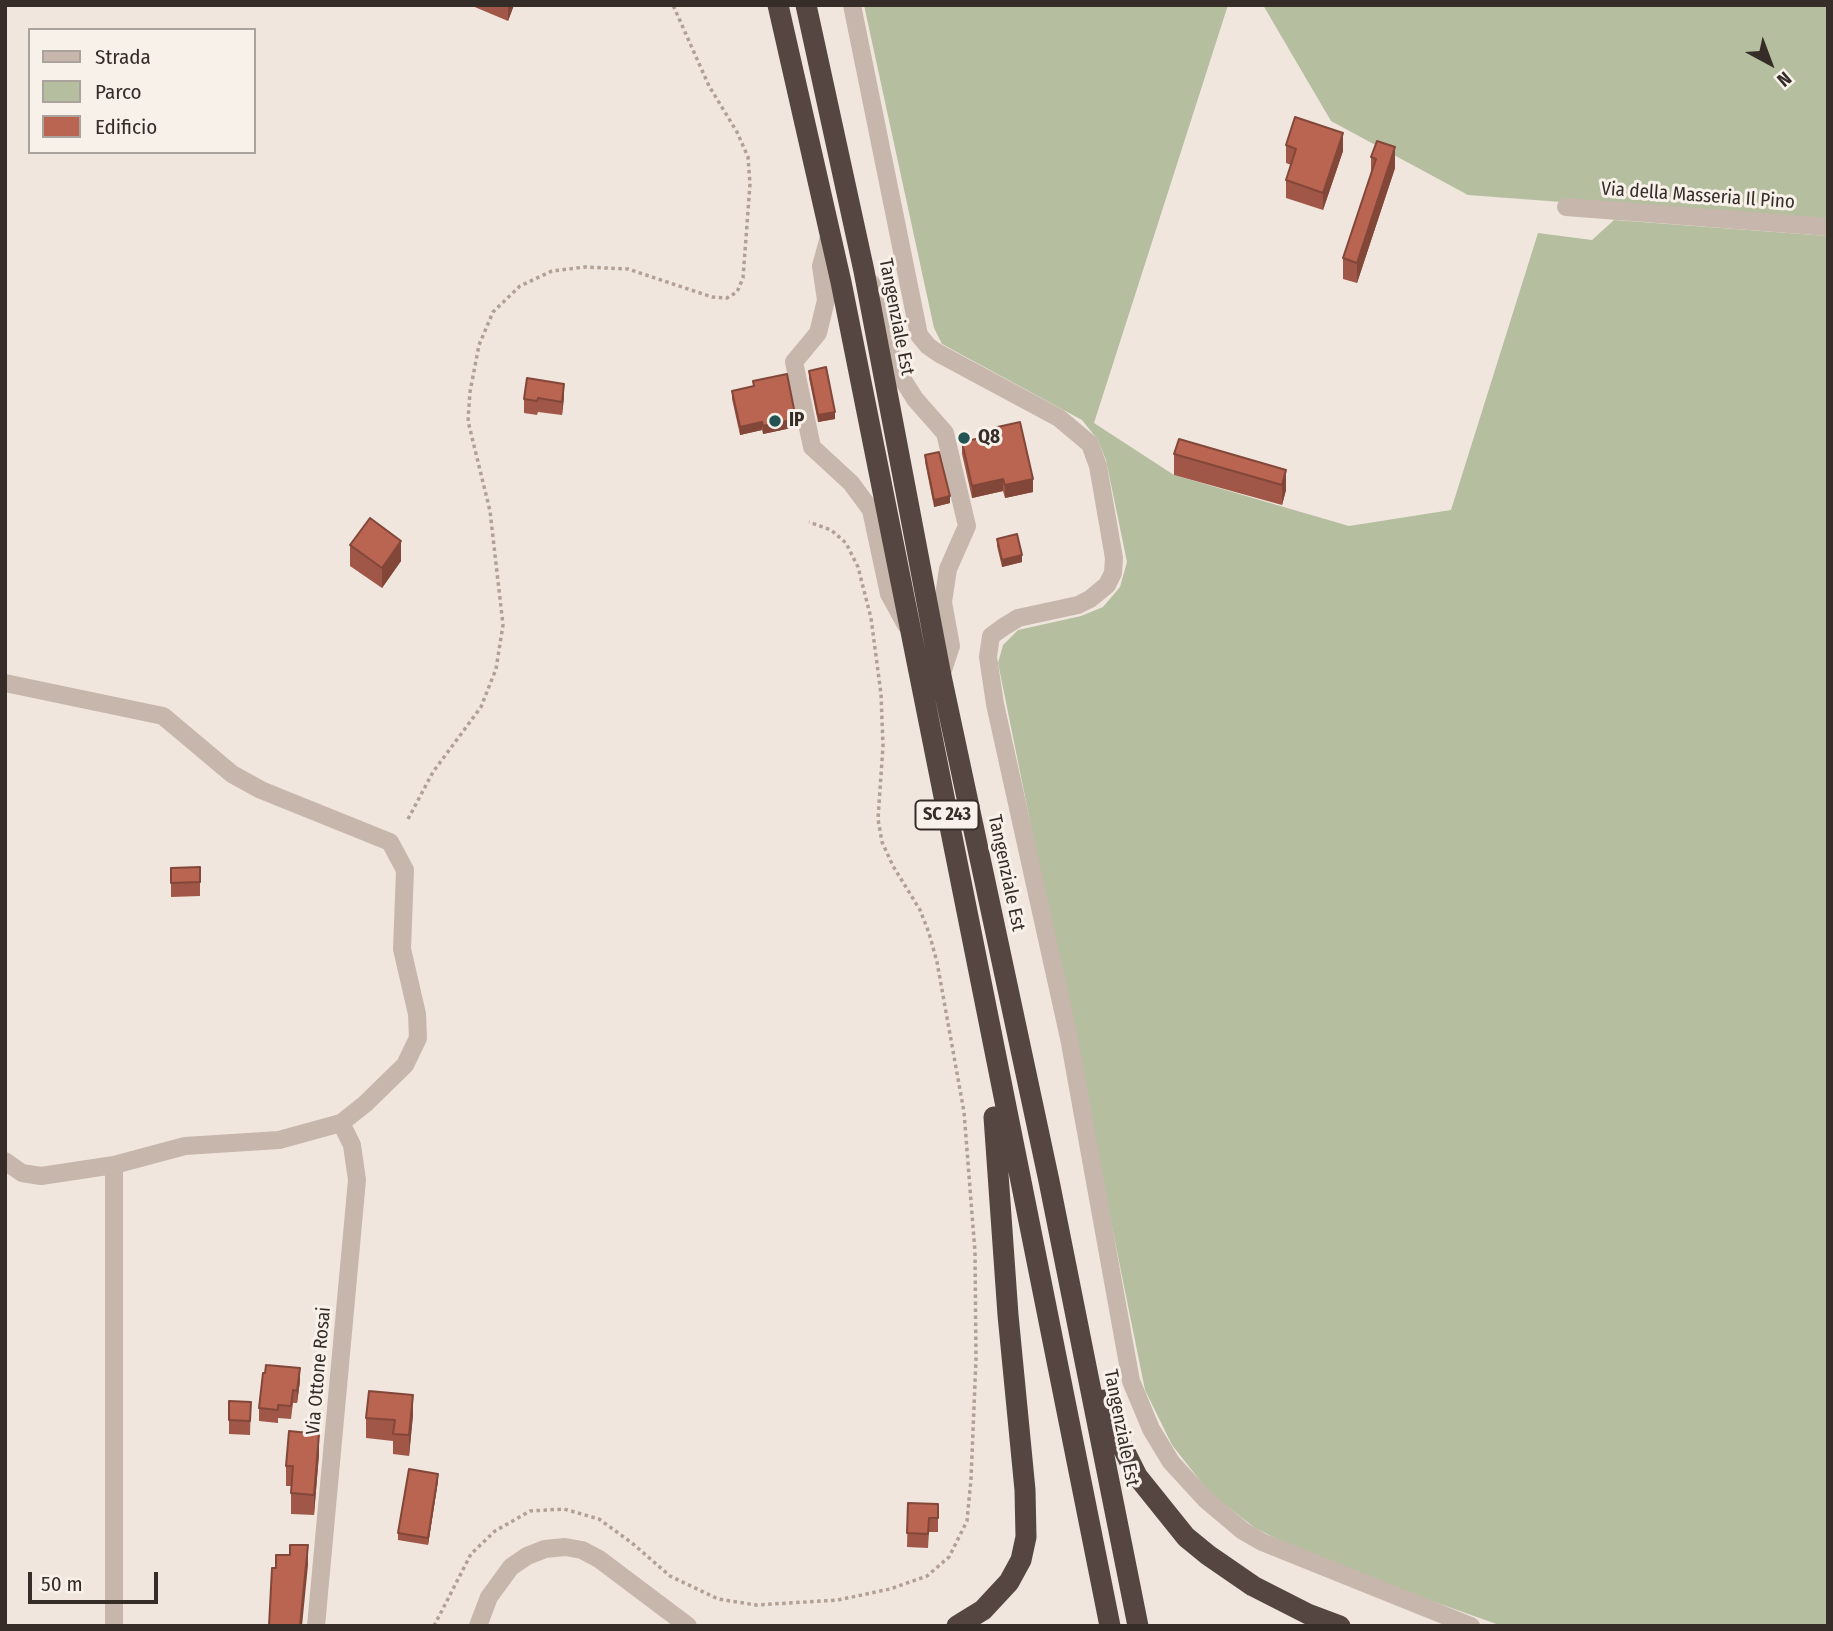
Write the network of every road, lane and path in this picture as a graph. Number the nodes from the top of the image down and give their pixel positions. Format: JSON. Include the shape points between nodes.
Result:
{"nodes":[{"id":1,"x":673,"y":5,"type":"edge"},
{"id":2,"x":778,"y":5,"type":"edge"},
{"id":3,"x":806,"y":5,"type":"edge"},
{"id":4,"x":852,"y":5,"type":"edge"},
{"id":5,"x":1566,"y":207,"type":"dead end"},
{"id":6,"x":1828,"y":227,"type":"edge"},
{"id":7,"x":830,"y":233,"type":"junction"},
{"id":8,"x":864,"y":271,"type":"junction"},
{"id":9,"x":809,"y":523,"type":"dead end"},
{"id":10,"x":911,"y":634,"type":"junction"},
{"id":11,"x":941,"y":676,"type":"junction"},
{"id":12,"x":5,"y":683,"type":"edge"},
{"id":13,"x":408,"y":819,"type":"dead end"},
{"id":14,"x":959,"y":880,"type":"junction"},
{"id":15,"x":341,"y":1123,"type":"junction"},
{"id":16,"x":5,"y":1161,"type":"edge"},
{"id":17,"x":114,"y":1166,"type":"junction"},
{"id":18,"x":1049,"y":1181,"type":"junction"},
{"id":19,"x":484,"y":1621,"type":"edge"},
{"id":20,"x":114,"y":1626,"type":"edge"},
{"id":21,"x":316,"y":1626,"type":"edge"},
{"id":22,"x":434,"y":1626,"type":"edge"},
{"id":23,"x":688,"y":1626,"type":"edge"},
{"id":24,"x":957,"y":1626,"type":"edge"},
{"id":25,"x":1110,"y":1626,"type":"edge"},
{"id":26,"x":1138,"y":1626,"type":"edge"},
{"id":27,"x":1340,"y":1626,"type":"edge"},
{"id":28,"x":1471,"y":1626,"type":"edge"}],
"edges":[{"from":1,"to":13,"type":"path","via":[[709,86],[748,157],[743,278],[737,292],[727,298],[628,269],[552,271],[520,286],[493,312],[479,345],[468,421],[490,510],[503,625],[496,669],[481,707],[433,772]]},
{"from":2,"to":7,"type":"highway","number":"SC 243"},
{"from":3,"to":8,"type":"highway","name":"Tangenziale Est"},
{"from":4,"to":28,"type":"street","via":[[919,335],[939,353],[1059,418],[1090,444],[1098,466],[1114,558],[1107,585],[1078,606],[1018,618],[991,636],[988,657],[1069,1038],[1131,1381],[1171,1462],[1243,1531]]},
{"from":5,"to":6,"type":"street","name":"Via della Masseria Il Pino"},
{"from":7,"to":10,"type":"highway","number":"SC 243"},
{"from":7,"to":10,"type":"street","via":[[821,266],[826,300],[818,333],[794,362],[812,447],[851,483],[871,510],[890,594]]},
{"from":8,"to":11,"type":"highway","name":"Tangenziale Est"},
{"from":8,"to":11,"type":"street","via":[[881,303],[893,364],[945,433],[967,526],[948,569],[943,602],[951,646]]},
{"from":9,"to":22,"type":"path","via":[[831,530],[846,543],[858,568],[871,618],[881,694],[881,842],[929,933],[964,1112],[975,1252],[976,1359],[967,1521],[949,1557],[927,1576],[838,1600],[756,1605],[718,1598],[670,1576],[599,1519],[564,1509],[530,1511],[495,1531],[471,1554]]},
{"from":10,"to":14,"type":"highway","number":"SC 243"},
{"from":11,"to":18,"type":"highway","name":"Tangenziale Est"},
{"from":12,"to":15,"type":"street","via":[[163,716],[232,774],[390,842],[405,870],[402,949],[418,1038],[405,1065]]},
{"from":14,"to":24,"type":"highway","via":[[959,914],[997,1140],[1027,1514],[1021,1560],[1009,1582],[983,1610]]},
{"from":14,"to":25,"type":"highway","number":"SC 243"},
{"from":15,"to":17,"type":"street","via":[[279,1140],[185,1146]]},
{"from":15,"to":21,"type":"street","name":"Via Ottone Rosai","via":[[352,1145],[358,1180]]},
{"from":16,"to":17,"type":"street","via":[[41,1177]]},
{"from":17,"to":20,"type":"street"},
{"from":18,"to":26,"type":"highway","name":"Tangenziale Est"},
{"from":18,"to":27,"type":"highway","via":[[1068,1223],[1105,1407],[1138,1476],[1172,1522],[1208,1555],[1276,1599]]},
{"from":19,"to":23,"type":"street","via":[[489,1597],[511,1567],[545,1549],[565,1547],[598,1559]]}]}
